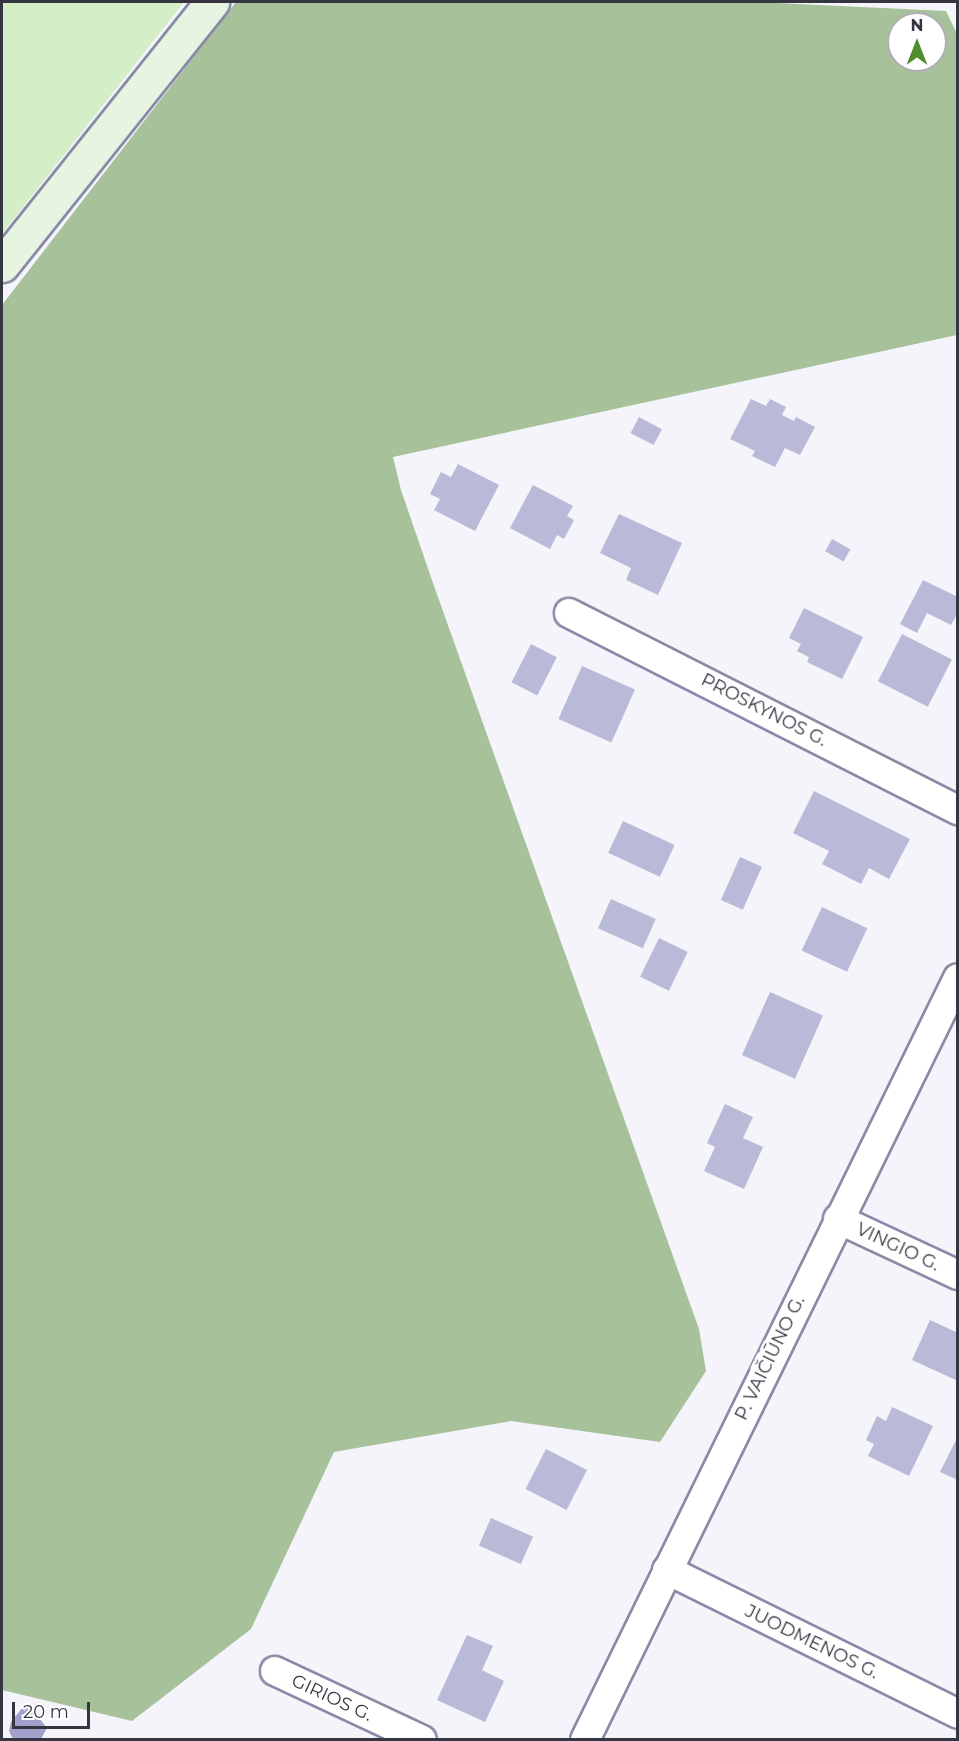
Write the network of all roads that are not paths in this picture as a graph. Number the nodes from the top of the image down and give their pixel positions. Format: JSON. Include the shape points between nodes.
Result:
{"nodes":[{"id":1,"x":212,"y":2,"type":"edge"},
{"id":2,"x":2,"y":264,"type":"edge"},
{"id":3,"x":569,"y":613,"type":"dead end"},
{"id":4,"x":957,"y":810,"type":"edge"},
{"id":5,"x":957,"y":978,"type":"edge"},
{"id":6,"x":838,"y":1219,"type":"junction"},
{"id":7,"x":957,"y":1275,"type":"edge"},
{"id":8,"x":667,"y":1570,"type":"junction"},
{"id":9,"x":275,"y":1671,"type":"dead end"},
{"id":10,"x":957,"y":1714,"type":"edge"},
{"id":11,"x":422,"y":1740,"type":"edge"},
{"id":12,"x":585,"y":1740,"type":"edge"}],
"edges":[{"from":1,"to":2,"type":"main road"},
{"from":3,"to":4,"type":"street","name":"PROSKYNOS G."},
{"from":5,"to":6,"type":"street","name":"P. VAIČIŪNO G."},
{"from":6,"to":7,"type":"street","name":"VINGIO G."},
{"from":6,"to":8,"type":"street","name":"P. VAIČIŪNO G."},
{"from":8,"to":10,"type":"street","name":"JUODMENOS G."},
{"from":8,"to":12,"type":"street","name":"P. VAIČIŪNO G."},
{"from":9,"to":11,"type":"street","name":"GIRIOS G."}]}
